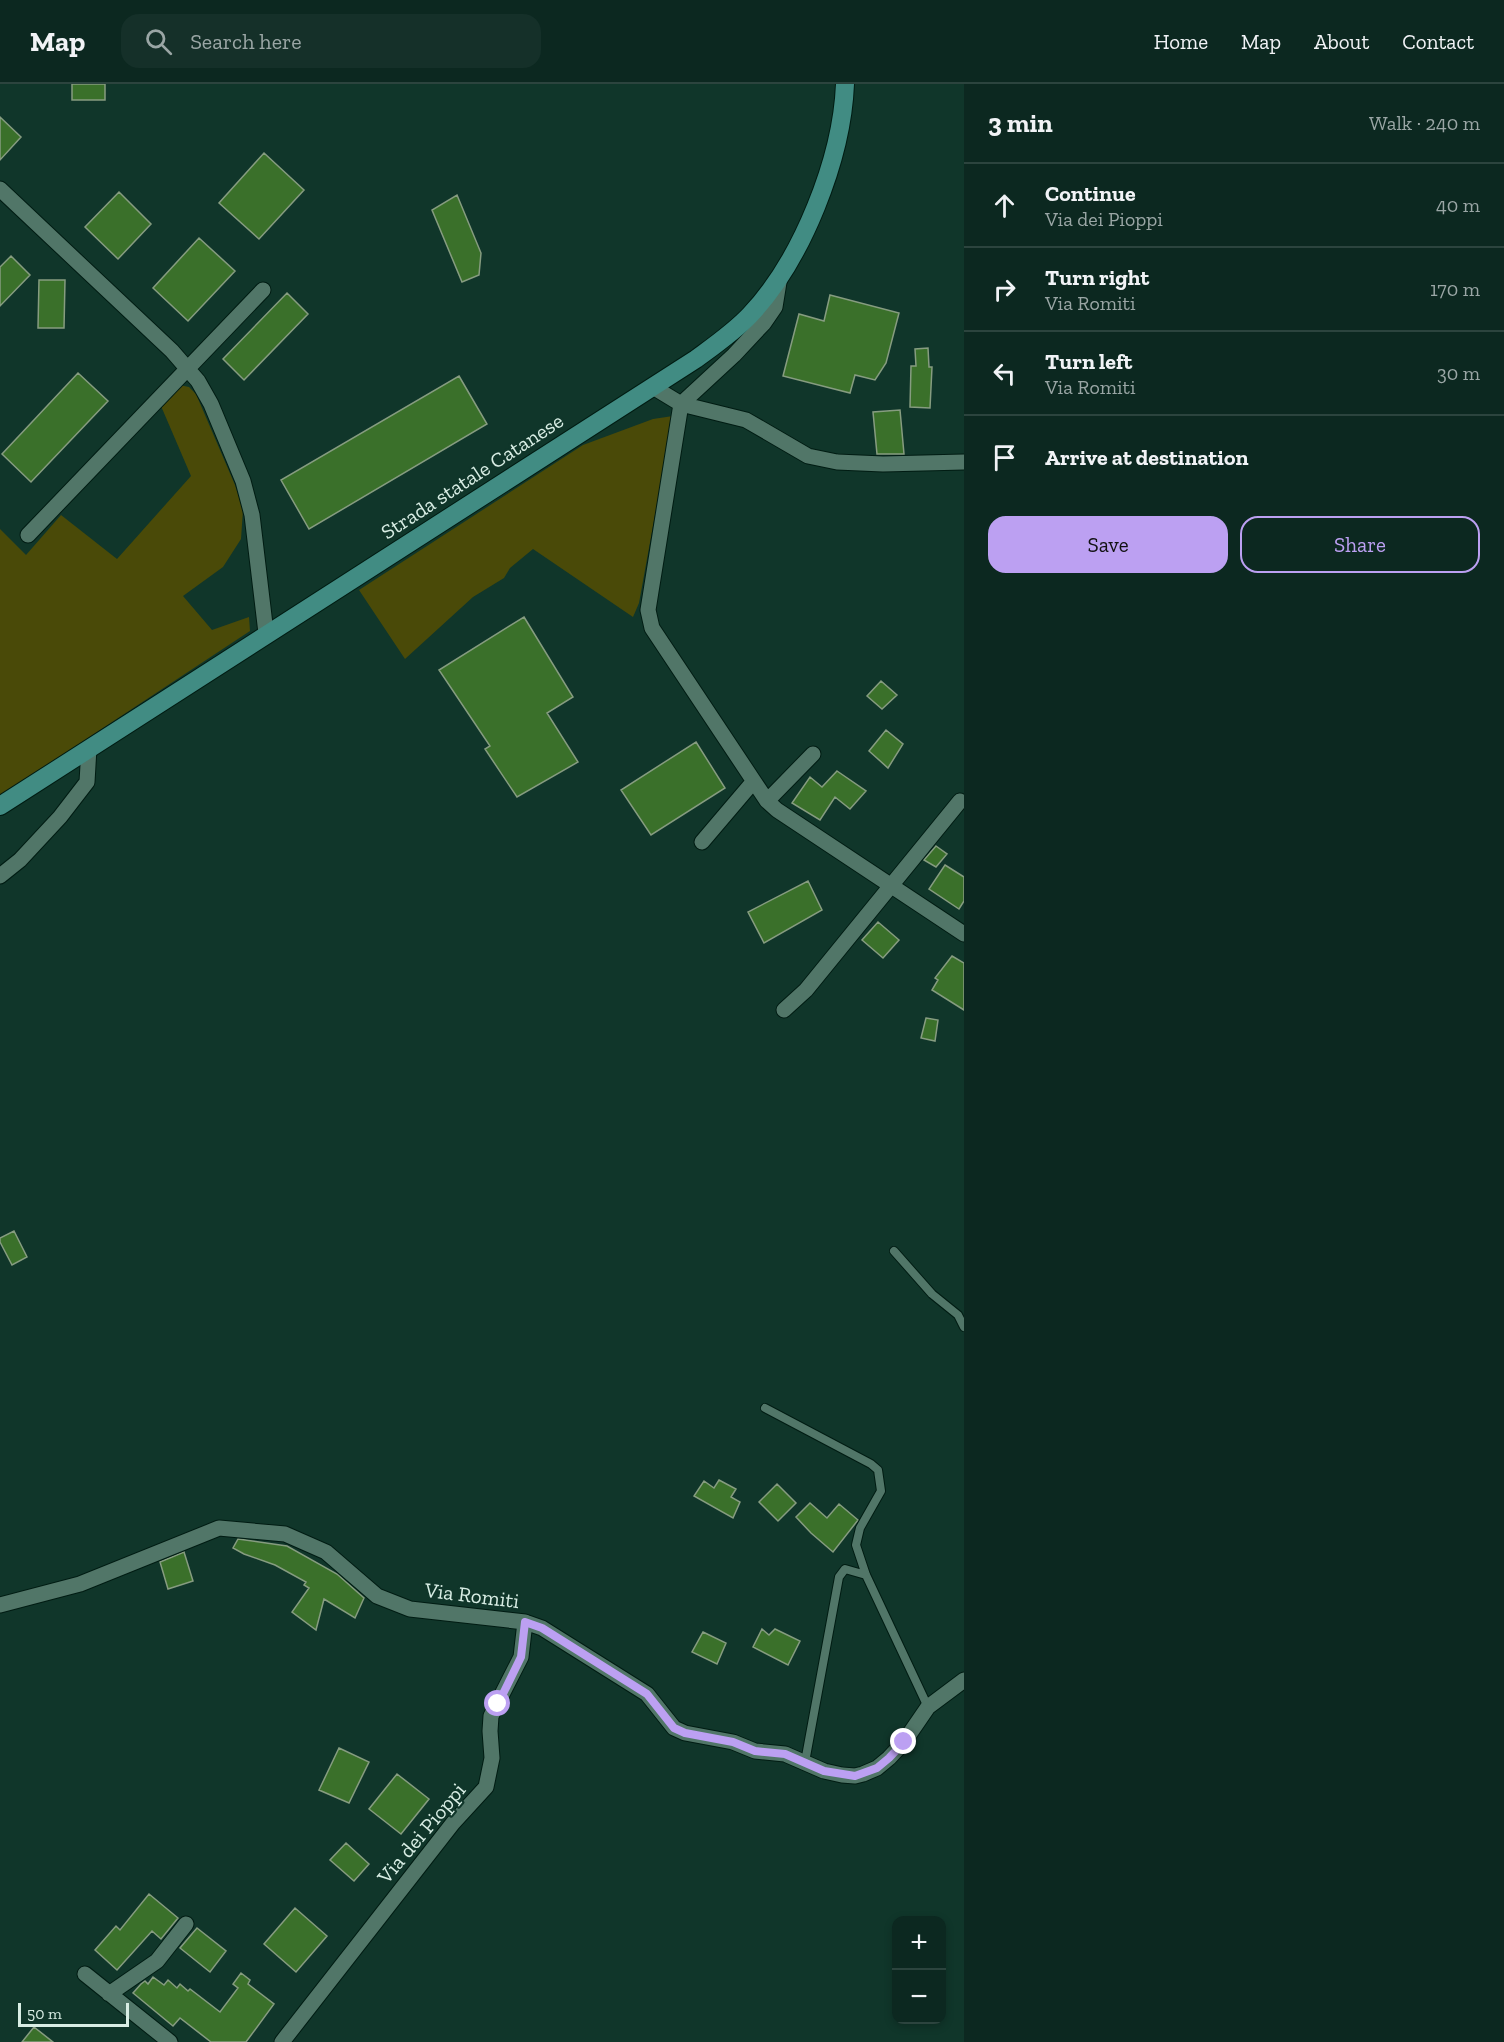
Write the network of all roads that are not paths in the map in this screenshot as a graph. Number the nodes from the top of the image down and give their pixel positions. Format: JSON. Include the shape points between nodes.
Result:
{"nodes":[{"id":1,"x":845,"y":84,"type":"edge"},
{"id":2,"x":0,"y":189,"type":"edge"},
{"id":3,"x":780,"y":273,"type":"junction"},
{"id":4,"x":263,"y":290,"type":"dead end"},
{"id":5,"x":186,"y":368,"type":"junction"},
{"id":6,"x":653,"y":387,"type":"junction"},
{"id":7,"x":681,"y":404,"type":"junction"},
{"id":8,"x":964,"y":462,"type":"edge"},
{"id":9,"x":28,"y":535,"type":"dead end"},
{"id":10,"x":266,"y":633,"type":"junction"},
{"id":11,"x":89,"y":748,"type":"junction"},
{"id":12,"x":813,"y":754,"type":"dead end"},
{"id":13,"x":753,"y":782,"type":"junction"},
{"id":14,"x":767,"y":801,"type":"junction"},
{"id":15,"x":960,"y":801,"type":"dead end"},
{"id":16,"x":0,"y":806,"type":"edge"},
{"id":17,"x":702,"y":842,"type":"dead end"},
{"id":18,"x":0,"y":876,"type":"edge"},
{"id":19,"x":890,"y":886,"type":"junction"},
{"id":20,"x":964,"y":934,"type":"edge"},
{"id":21,"x":784,"y":1010,"type":"dead end"},
{"id":22,"x":894,"y":1251,"type":"dead end"},
{"id":23,"x":964,"y":1327,"type":"edge"},
{"id":24,"x":765,"y":1408,"type":"dead end"},
{"id":25,"x":866,"y":1575,"type":"junction"},
{"id":26,"x":0,"y":1605,"type":"edge"},
{"id":27,"x":525,"y":1622,"type":"junction"},
{"id":28,"x":964,"y":1680,"type":"edge"},
{"id":29,"x":928,"y":1707,"type":"junction"},
{"id":30,"x":805,"y":1762,"type":"junction"},
{"id":31,"x":186,"y":1924,"type":"dead end"},
{"id":32,"x":85,"y":1974,"type":"dead end"},
{"id":33,"x":109,"y":1994,"type":"junction"},
{"id":34,"x":170,"y":2042,"type":"edge"},
{"id":35,"x":282,"y":2042,"type":"edge"}],
"edges":[{"from":1,"to":3,"type":"main road","name":"Strada statale Catanese","via":[[842,116],[822,190],[804,233]]},
{"from":2,"to":5,"type":"street"},
{"from":3,"to":6,"type":"main road","name":"Strada statale Catanese","via":[[758,306],[731,333]]},
{"from":3,"to":7,"type":"street","via":[[775,307],[764,323]]},
{"from":4,"to":5,"type":"street"},
{"from":5,"to":9,"type":"street"},
{"from":5,"to":10,"type":"street","via":[[211,404],[243,481],[252,515]]},
{"from":6,"to":7,"type":"street"},
{"from":6,"to":10,"type":"main road","name":"Strada statale Catanese"},
{"from":7,"to":8,"type":"street","via":[[746,420],[808,456],[837,462]]},
{"from":7,"to":13,"type":"street","via":[[649,619]]},
{"from":10,"to":11,"type":"main road","name":"Strada statale Catanese"},
{"from":11,"to":16,"type":"main road","name":"Strada statale Catanese"},
{"from":11,"to":18,"type":"street","via":[[87,782],[20,860]]},
{"from":12,"to":14,"type":"street"},
{"from":13,"to":14,"type":"street"},
{"from":13,"to":17,"type":"street"},
{"from":14,"to":19,"type":"street"},
{"from":15,"to":19,"type":"street"},
{"from":19,"to":20,"type":"street"},
{"from":19,"to":21,"type":"street","via":[[806,990]]},
{"from":22,"to":23,"type":"lane","via":[[932,1294],[958,1315]]},
{"from":24,"to":25,"type":"lane","via":[[878,1470],[881,1491],[856,1538]]},
{"from":25,"to":29,"type":"lane"},
{"from":25,"to":30,"type":"lane","via":[[845,1569],[838,1577]]},
{"from":26,"to":27,"type":"street","name":"Via Romiti","via":[[80,1584],[219,1528],[285,1534],[326,1552],[377,1596],[410,1609]]},
{"from":27,"to":30,"type":"street","name":"Via Romiti","via":[[542,1628],[647,1694],[674,1728]]},
{"from":27,"to":35,"type":"street","name":"Via dei Pioppi","via":[[521,1657],[491,1716],[492,1758],[486,1787],[453,1822]]},
{"from":28,"to":29,"type":"street","name":"Via Romiti"},
{"from":29,"to":30,"type":"street","name":"Via Romiti","via":[[904,1742],[877,1768],[855,1776],[824,1771]]},
{"from":31,"to":33,"type":"street","via":[[157,1961]]},
{"from":32,"to":33,"type":"street"},
{"from":33,"to":34,"type":"street"}]}
